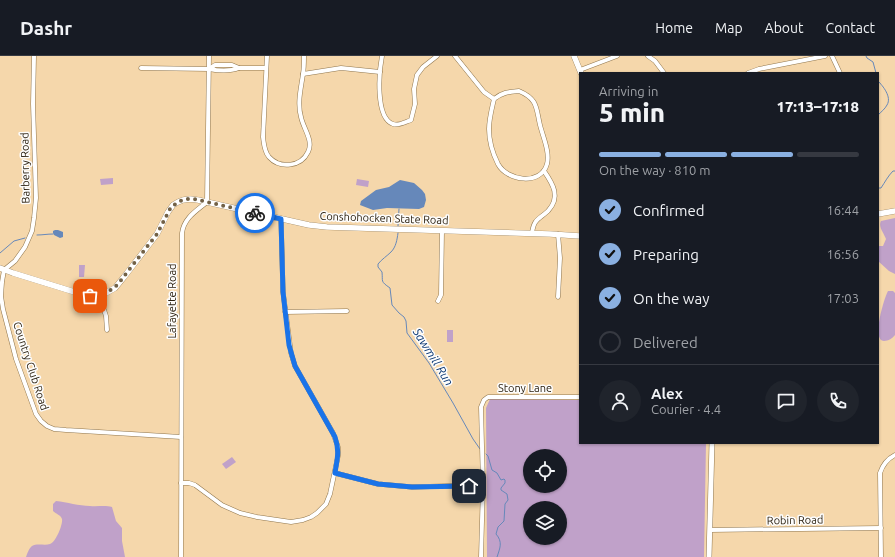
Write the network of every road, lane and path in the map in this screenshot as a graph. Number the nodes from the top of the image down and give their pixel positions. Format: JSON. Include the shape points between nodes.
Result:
{"nodes":[{"id":1,"x":34,"y":56,"type":"edge"},
{"id":2,"x":209,"y":56,"type":"edge"},
{"id":3,"x":267,"y":56,"type":"edge"},
{"id":4,"x":304,"y":56,"type":"edge"},
{"id":5,"x":382,"y":56,"type":"edge"},
{"id":6,"x":437,"y":56,"type":"edge"},
{"id":7,"x":455,"y":56,"type":"edge"},
{"id":8,"x":574,"y":56,"type":"edge"},
{"id":9,"x":617,"y":56,"type":"edge"},
{"id":10,"x":648,"y":56,"type":"edge"},
{"id":11,"x":825,"y":56,"type":"edge"},
{"id":12,"x":832,"y":56,"type":"edge"},
{"id":13,"x":141,"y":68,"type":"dead end"},
{"id":14,"x":266,"y":68,"type":"junction"},
{"id":15,"x":209,"y":69,"type":"junction"},
{"id":16,"x":380,"y":72,"type":"junction"},
{"id":17,"x":581,"y":72,"type":"edge"},
{"id":18,"x":663,"y":72,"type":"edge"},
{"id":19,"x":751,"y":72,"type":"edge"},
{"id":20,"x":840,"y":72,"type":"edge"},
{"id":21,"x":303,"y":74,"type":"junction"},
{"id":22,"x":494,"y":99,"type":"junction"},
{"id":23,"x":544,"y":171,"type":"junction"},
{"id":24,"x":207,"y":202,"type":"junction"},
{"id":25,"x":895,"y":211,"type":"edge"},
{"id":26,"x":879,"y":214,"type":"edge"},
{"id":27,"x":281,"y":219,"type":"junction"},
{"id":28,"x":442,"y":231,"type":"junction"},
{"id":29,"x":532,"y":233,"type":"junction"},
{"id":30,"x":558,"y":234,"type":"junction"},
{"id":31,"x":579,"y":236,"type":"edge"},
{"id":32,"x":2,"y":269,"type":"edge"},
{"id":33,"x":99,"y":295,"type":"junction"},
{"id":34,"x":558,"y":297,"type":"dead end"},
{"id":35,"x":438,"y":301,"type":"dead end"},
{"id":36,"x":347,"y":311,"type":"dead end"},
{"id":37,"x":285,"y":312,"type":"junction"},
{"id":38,"x":107,"y":330,"type":"dead end"},
{"id":39,"x":579,"y":397,"type":"edge"},
{"id":40,"x":181,"y":437,"type":"junction"},
{"id":41,"x":712,"y":444,"type":"edge"},
{"id":42,"x":895,"y":455,"type":"edge"},
{"id":43,"x":335,"y":473,"type":"junction"},
{"id":44,"x":181,"y":483,"type":"junction"},
{"id":45,"x":483,"y":485,"type":"junction"},
{"id":46,"x":881,"y":528,"type":"junction"},
{"id":47,"x":710,"y":530,"type":"junction"},
{"id":48,"x":181,"y":557,"type":"edge"},
{"id":49,"x":481,"y":557,"type":"edge"},
{"id":50,"x":709,"y":557,"type":"edge"},
{"id":51,"x":881,"y":557,"type":"edge"}],
"edges":[{"from":1,"to":32,"type":"street","name":"Barberry Road","via":[[34,218],[25,247],[15,260]]},
{"from":2,"to":15,"type":"street"},
{"from":3,"to":14,"type":"street"},
{"from":4,"to":21,"type":"street"},
{"from":5,"to":16,"type":"street"},
{"from":6,"to":16,"type":"street","via":[[416,75],[415,104],[410,120],[401,124],[393,124],[384,118],[380,105]]},
{"from":7,"to":22,"type":"street","via":[[484,92]]},
{"from":8,"to":17,"type":"main road"},
{"from":9,"to":17,"type":"street"},
{"from":10,"to":18,"type":"street"},
{"from":11,"to":19,"type":"street"},
{"from":12,"to":20,"type":"street"},
{"from":13,"to":15,"type":"street"},
{"from":14,"to":15,"type":"street","via":[[215,65]]},
{"from":14,"to":21,"type":"street","via":[[264,146],[272,160],[285,165],[298,163],[309,152],[310,144],[300,116],[299,104]]},
{"from":15,"to":24,"type":"street"},
{"from":16,"to":21,"type":"street","via":[[341,68]]},
{"from":22,"to":23,"type":"street","via":[[501,94],[519,91],[534,101],[548,155]]},
{"from":22,"to":23,"type":"street","via":[[489,128],[490,143],[501,168],[510,176],[523,179],[537,176]]},
{"from":23,"to":29,"type":"street","via":[[552,184],[555,197],[550,208],[533,226]]},
{"from":24,"to":27,"type":"main road","name":"Conshohocken State Road"},
{"from":24,"to":33,"type":"main road","name":"Conshohocken State Road","via":[[186,199],[173,205],[157,234],[121,280],[112,290]]},
{"from":24,"to":40,"type":"street","name":"Lafayette Road","via":[[186,220],[182,233]]},
{"from":25,"to":26,"type":"main road"},
{"from":27,"to":28,"type":"main road","name":"Conshohocken State Road","via":[[327,227]]},
{"from":27,"to":37,"type":"street"},
{"from":28,"to":29,"type":"main road","name":"Conshohocken State Road"},
{"from":28,"to":35,"type":"street","via":[[441,295]]},
{"from":29,"to":30,"type":"main road","name":"Conshohocken State Road"},
{"from":30,"to":31,"type":"main road","name":"Conshohocken State Road"},
{"from":30,"to":34,"type":"street"},
{"from":32,"to":33,"type":"main road","via":[[81,294]]},
{"from":32,"to":40,"type":"street","name":"Country Club Road","via":[[3,309],[18,363],[34,410],[41,421],[51,428],[59,429]]},
{"from":33,"to":38,"type":"street","via":[[106,316]]},
{"from":36,"to":37,"type":"street"},
{"from":37,"to":43,"type":"street","via":[[293,359],[337,442]]},
{"from":39,"to":45,"type":"street","name":"Stony Lane","via":[[488,396],[481,407]]},
{"from":40,"to":44,"type":"street","name":"Lafayette Road"},
{"from":41,"to":47,"type":"street"},
{"from":42,"to":46,"type":"street","via":[[886,461],[880,472]]},
{"from":43,"to":44,"type":"street","via":[[330,494],[322,508],[311,517],[291,522],[240,513],[218,502],[195,485]]},
{"from":43,"to":45,"type":"street","via":[[378,484],[412,487]]},
{"from":44,"to":48,"type":"street","name":"Lafayette Road"},
{"from":45,"to":49,"type":"street","name":"Stony Lane"},
{"from":46,"to":47,"type":"street","name":"Robin Road"},
{"from":46,"to":51,"type":"street"},
{"from":47,"to":50,"type":"street"}]}
